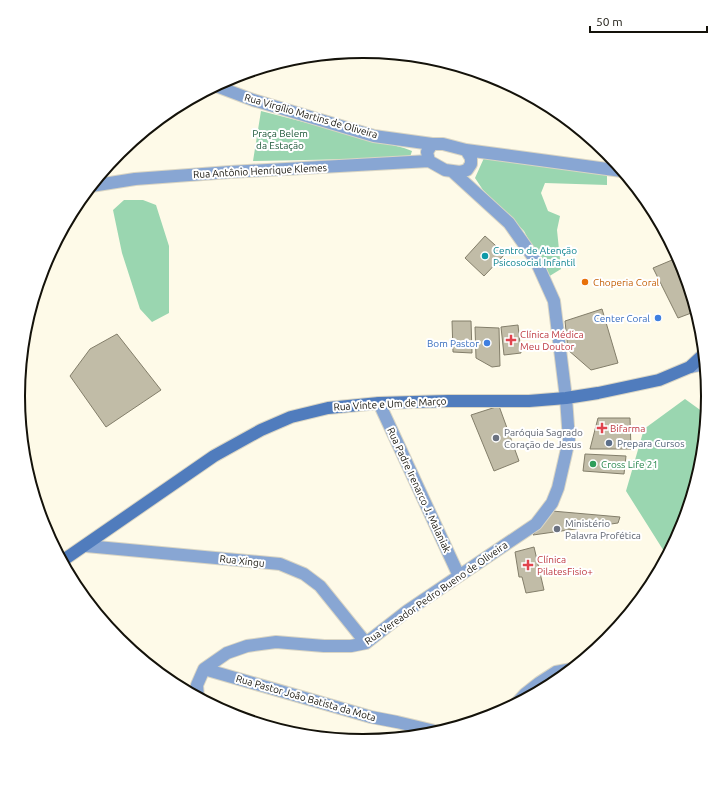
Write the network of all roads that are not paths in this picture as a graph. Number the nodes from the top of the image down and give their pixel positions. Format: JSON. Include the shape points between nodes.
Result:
{"nodes":[{"id":1,"x":223,"y":89,"type":"edge"},
{"id":2,"x":432,"y":144,"type":"junction"},
{"id":3,"x":466,"y":150,"type":"junction"},
{"id":4,"x":429,"y":161,"type":"junction"},
{"id":5,"x":613,"y":170,"type":"edge"},
{"id":6,"x":452,"y":171,"type":"junction"},
{"id":7,"x":100,"y":184,"type":"edge"},
{"id":8,"x":699,"y":359,"type":"edge"},
{"id":9,"x":699,"y":365,"type":"edge"},
{"id":10,"x":690,"y":367,"type":"junction"},
{"id":11,"x":566,"y":398,"type":"junction"},
{"id":12,"x":379,"y":403,"type":"junction"},
{"id":13,"x":86,"y":546,"type":"junction"},
{"id":14,"x":66,"y":558,"type":"edge"},
{"id":15,"x":459,"y":576,"type":"junction"},
{"id":16,"x":366,"y":643,"type":"junction"},
{"id":17,"x":204,"y":669,"type":"junction"},
{"id":18,"x":560,"y":671,"type":"edge"},
{"id":19,"x":530,"y":690,"type":"edge"},
{"id":20,"x":197,"y":691,"type":"edge"},
{"id":21,"x":425,"y":729,"type":"edge"}],
"edges":[{"from":1,"to":2,"type":"street","name":"Rua Virgílio Martins de Oliveira","via":[[374,136]]},
{"from":2,"to":3,"type":"street","name":"Rua Virgílio Martins de Oliveira"},
{"from":2,"to":4,"type":"street","via":[[427,152]]},
{"from":3,"to":5,"type":"street"},
{"from":3,"to":6,"type":"street","via":[[471,164],[467,170]]},
{"from":4,"to":6,"type":"street"},
{"from":4,"to":7,"type":"street","name":"Rua Antônio Henrique Klemes","via":[[230,172],[134,179]]},
{"from":6,"to":11,"type":"street","name":"Rua Vereador Pedro Bueno de Oliveira","via":[[509,223],[536,261],[554,301]]},
{"from":8,"to":10,"type":"main road","name":"Rua Vinte e Um de Março"},
{"from":9,"to":10,"type":"street"},
{"from":10,"to":11,"type":"main road","name":"Rua Vinte e Um de Março","via":[[659,380]]},
{"from":11,"to":12,"type":"main road","name":"Rua Vinte e Um de Março","via":[[529,401]]},
{"from":11,"to":15,"type":"street","name":"Rua Vereador Pedro Bueno de Oliveira","via":[[569,440],[552,503],[536,524]]},
{"from":12,"to":13,"type":"main road","name":"Rua Vinte e Um de Março","via":[[328,408],[291,417],[260,430],[214,456]]},
{"from":12,"to":15,"type":"street","name":"Rua Padre Irenarco J. Malaniak"},
{"from":13,"to":14,"type":"main road","name":"Rua Vinte e Um de Março"},
{"from":13,"to":16,"type":"street","name":"Rua Xingu","via":[[280,564],[304,574],[320,586]]},
{"from":15,"to":16,"type":"street","name":"Rua Vereador Pedro Bueno de Oliveira"},
{"from":16,"to":17,"type":"street","name":"Rua Vereador Pedro Bueno de Oliveira","via":[[324,646],[276,642],[247,646],[227,653]]},
{"from":17,"to":20,"type":"street","via":[[197,685]]},
{"from":17,"to":21,"type":"street","name":"Rua Pastor João Batista da Mota","via":[[371,717]]},
{"from":18,"to":19,"type":"street"}]}
